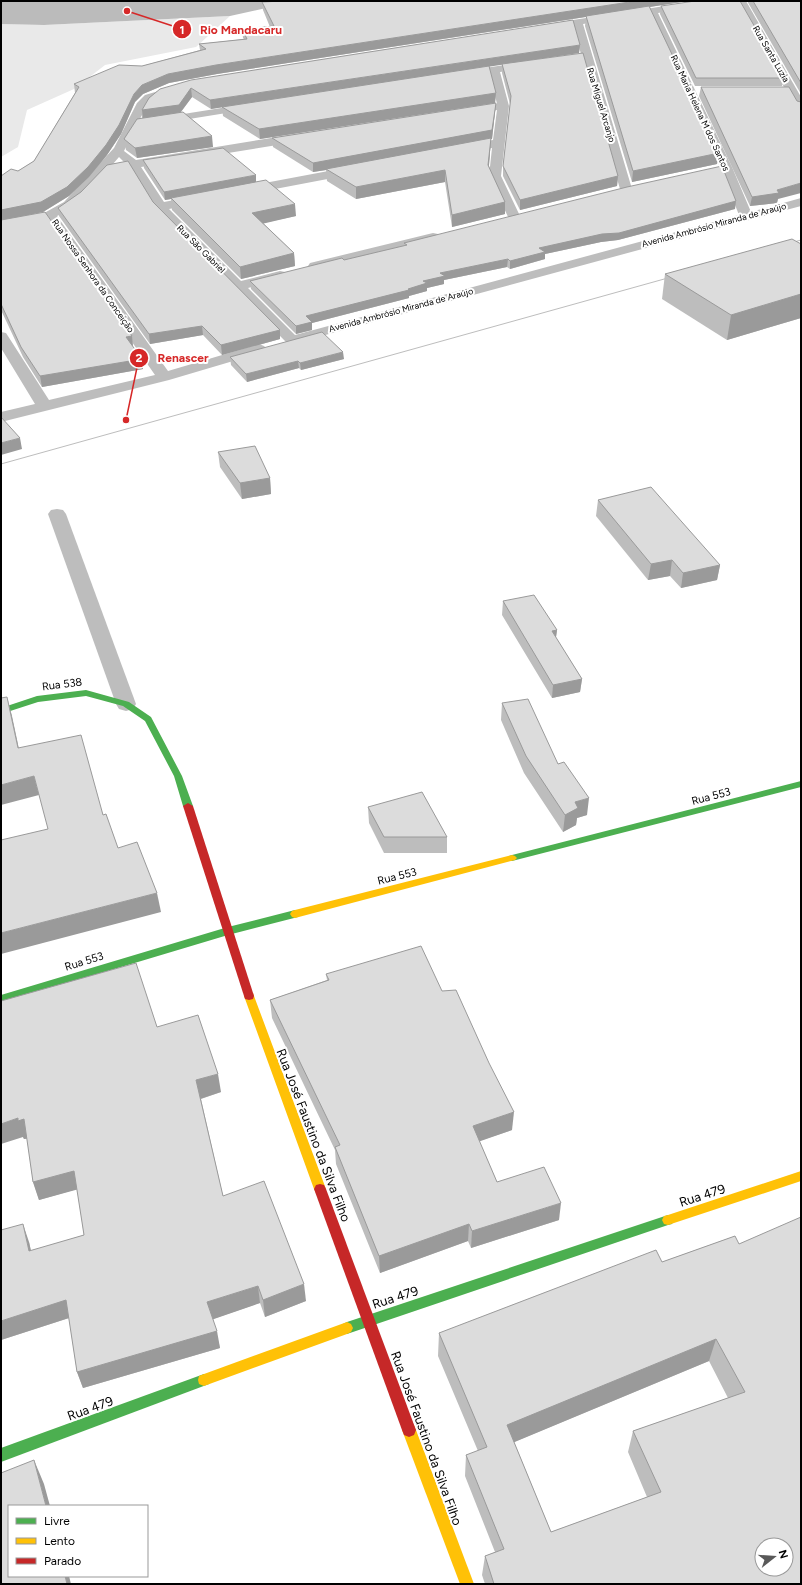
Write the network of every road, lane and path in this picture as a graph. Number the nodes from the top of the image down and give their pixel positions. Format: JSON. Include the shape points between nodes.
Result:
{"nodes":[{"id":1,"x":717,"y":1,"type":"edge"},
{"id":2,"x":740,"y":1,"type":"edge"},
{"id":3,"x":652,"y":11,"type":"junction"},
{"id":4,"x":577,"y":22,"type":"junction"},
{"id":5,"x":531,"y":29,"type":"edge"},
{"id":6,"x":586,"y":56,"type":"junction"},
{"id":7,"x":494,"y":69,"type":"junction"},
{"id":8,"x":447,"y":76,"type":"edge"},
{"id":9,"x":189,"y":85,"type":"edge"},
{"id":10,"x":690,"y":91,"type":"junction"},
{"id":11,"x":706,"y":91,"type":"edge"},
{"id":12,"x":777,"y":91,"type":"edge"},
{"id":13,"x":792,"y":91,"type":"junction"},
{"id":14,"x":266,"y":104,"type":"edge"},
{"id":15,"x":503,"y":106,"type":"junction"},
{"id":16,"x":801,"y":107,"type":"edge"},
{"id":17,"x":456,"y":114,"type":"edge"},
{"id":18,"x":133,"y":125,"type":"junction"},
{"id":19,"x":314,"y":136,"type":"edge"},
{"id":20,"x":498,"y":143,"type":"junction"},
{"id":21,"x":119,"y":150,"type":"junction"},
{"id":22,"x":453,"y":151,"type":"edge"},
{"id":23,"x":133,"y":164,"type":"junction"},
{"id":24,"x":370,"y":167,"type":"edge"},
{"id":25,"x":726,"y":167,"type":"junction"},
{"id":26,"x":103,"y":169,"type":"junction"},
{"id":27,"x":710,"y":170,"type":"edge"},
{"id":28,"x":641,"y":185,"type":"edge"},
{"id":29,"x":626,"y":189,"type":"junction"},
{"id":30,"x":611,"y":192,"type":"edge"},
{"id":31,"x":231,"y":193,"type":"edge"},
{"id":32,"x":215,"y":196,"type":"edge"},
{"id":33,"x":801,"y":202,"type":"edge"},
{"id":34,"x":160,"y":207,"type":"junction"},
{"id":35,"x":529,"y":213,"type":"edge"},
{"id":36,"x":50,"y":215,"type":"junction"},
{"id":37,"x":514,"y":216,"type":"junction"},
{"id":38,"x":746,"y":216,"type":"junction"},
{"id":39,"x":498,"y":220,"type":"edge"},
{"id":40,"x":1,"y":225,"type":"edge"},
{"id":41,"x":445,"y":234,"type":"edge"},
{"id":42,"x":238,"y":286,"type":"junction"},
{"id":43,"x":1,"y":336,"type":"edge"},
{"id":44,"x":292,"y":340,"type":"junction"},
{"id":45,"x":164,"y":377,"type":"junction"},
{"id":46,"x":44,"y":405,"type":"junction"},
{"id":47,"x":1,"y":417,"type":"edge"},
{"id":48,"x":57,"y":514,"type":"dead end"},
{"id":49,"x":126,"y":704,"type":"junction"},
{"id":50,"x":1,"y":711,"type":"edge"},
{"id":51,"x":801,"y":784,"type":"edge"},
{"id":52,"x":228,"y":931,"type":"junction"},
{"id":53,"x":1,"y":999,"type":"edge"},
{"id":54,"x":801,"y":1176,"type":"edge"},
{"id":55,"x":370,"y":1319,"type":"junction"},
{"id":56,"x":1,"y":1455,"type":"edge"},
{"id":57,"x":467,"y":1584,"type":"edge"}],
"edges":[{"from":1,"to":3,"type":"street"},
{"from":2,"to":13,"type":"street","name":"Rua Santa Luzia"},
{"from":3,"to":4,"type":"street"},
{"from":3,"to":10,"type":"street","name":"Rua Maria Helena M dos Santos"},
{"from":4,"to":5,"type":"street"},
{"from":4,"to":6,"type":"street","name":"Rua Miguel Arcanjo"},
{"from":6,"to":7,"type":"street"},
{"from":6,"to":29,"type":"street","name":"Rua Miguel Arcanjo"},
{"from":7,"to":8,"type":"street"},
{"from":7,"to":15,"type":"street"},
{"from":9,"to":18,"type":"street","via":[[149,97],[141,105]]},
{"from":10,"to":11,"type":"street"},
{"from":10,"to":25,"type":"street","name":"Rua Maria Helena M dos Santos"},
{"from":12,"to":13,"type":"street"},
{"from":13,"to":16,"type":"street","name":"Rua Santa Luzia"},
{"from":14,"to":18,"type":"street"},
{"from":15,"to":17,"type":"street"},
{"from":15,"to":20,"type":"street"},
{"from":18,"to":21,"type":"street"},
{"from":19,"to":23,"type":"street"},
{"from":20,"to":22,"type":"street"},
{"from":20,"to":37,"type":"street","via":[[495,176]]},
{"from":21,"to":23,"type":"street","name":"Rua São Gabriel"},
{"from":21,"to":26,"type":"street"},
{"from":23,"to":26,"type":"street"},
{"from":23,"to":34,"type":"street","name":"Rua São Gabriel"},
{"from":24,"to":31,"type":"street"},
{"from":25,"to":27,"type":"street"},
{"from":25,"to":38,"type":"street","name":"Rua Maria Helena M dos Santos"},
{"from":26,"to":36,"type":"street","via":[[69,205]]},
{"from":28,"to":29,"type":"street"},
{"from":29,"to":30,"type":"street"},
{"from":32,"to":34,"type":"street"},
{"from":33,"to":38,"type":"street","name":"Avenida Ambrósio Miranda de Araújo"},
{"from":34,"to":42,"type":"street","name":"Rua São Gabriel"},
{"from":35,"to":37,"type":"street"},
{"from":36,"to":40,"type":"street"},
{"from":36,"to":45,"type":"street","name":"Rua Nossa Senhora da Conceição"},
{"from":37,"to":39,"type":"street"},
{"from":38,"to":44,"type":"street","name":"Avenida Ambrósio Miranda de Araújo"},
{"from":41,"to":42,"type":"street"},
{"from":42,"to":44,"type":"street","name":"Rua São Gabriel"},
{"from":43,"to":46,"type":"street"},
{"from":44,"to":45,"type":"street","name":"Avenida Ambrósio Miranda de Araújo"},
{"from":45,"to":46,"type":"street","name":"Avenida Ambrósio Miranda de Araújo"},
{"from":46,"to":47,"type":"street","name":"Avenida Ambrósio Miranda de Araújo"},
{"from":48,"to":49,"type":"street"},
{"from":49,"to":50,"type":"street","name":"Rua 538","via":[[86,693],[37,699]]},
{"from":49,"to":52,"type":"street","name":"Rua José Faustino da Silva Filho","via":[[148,719],[178,776]]},
{"from":51,"to":52,"type":"street","name":"Rua 553"},
{"from":52,"to":53,"type":"street","name":"Rua 553"},
{"from":52,"to":55,"type":"street","name":"Rua José Faustino da Silva Filho","via":[[254,1015]]},
{"from":54,"to":55,"type":"street","name":"Rua 479"},
{"from":55,"to":56,"type":"street","name":"Rua 479"},
{"from":55,"to":57,"type":"street","name":"Rua José Faustino da Silva Filho"}]}
